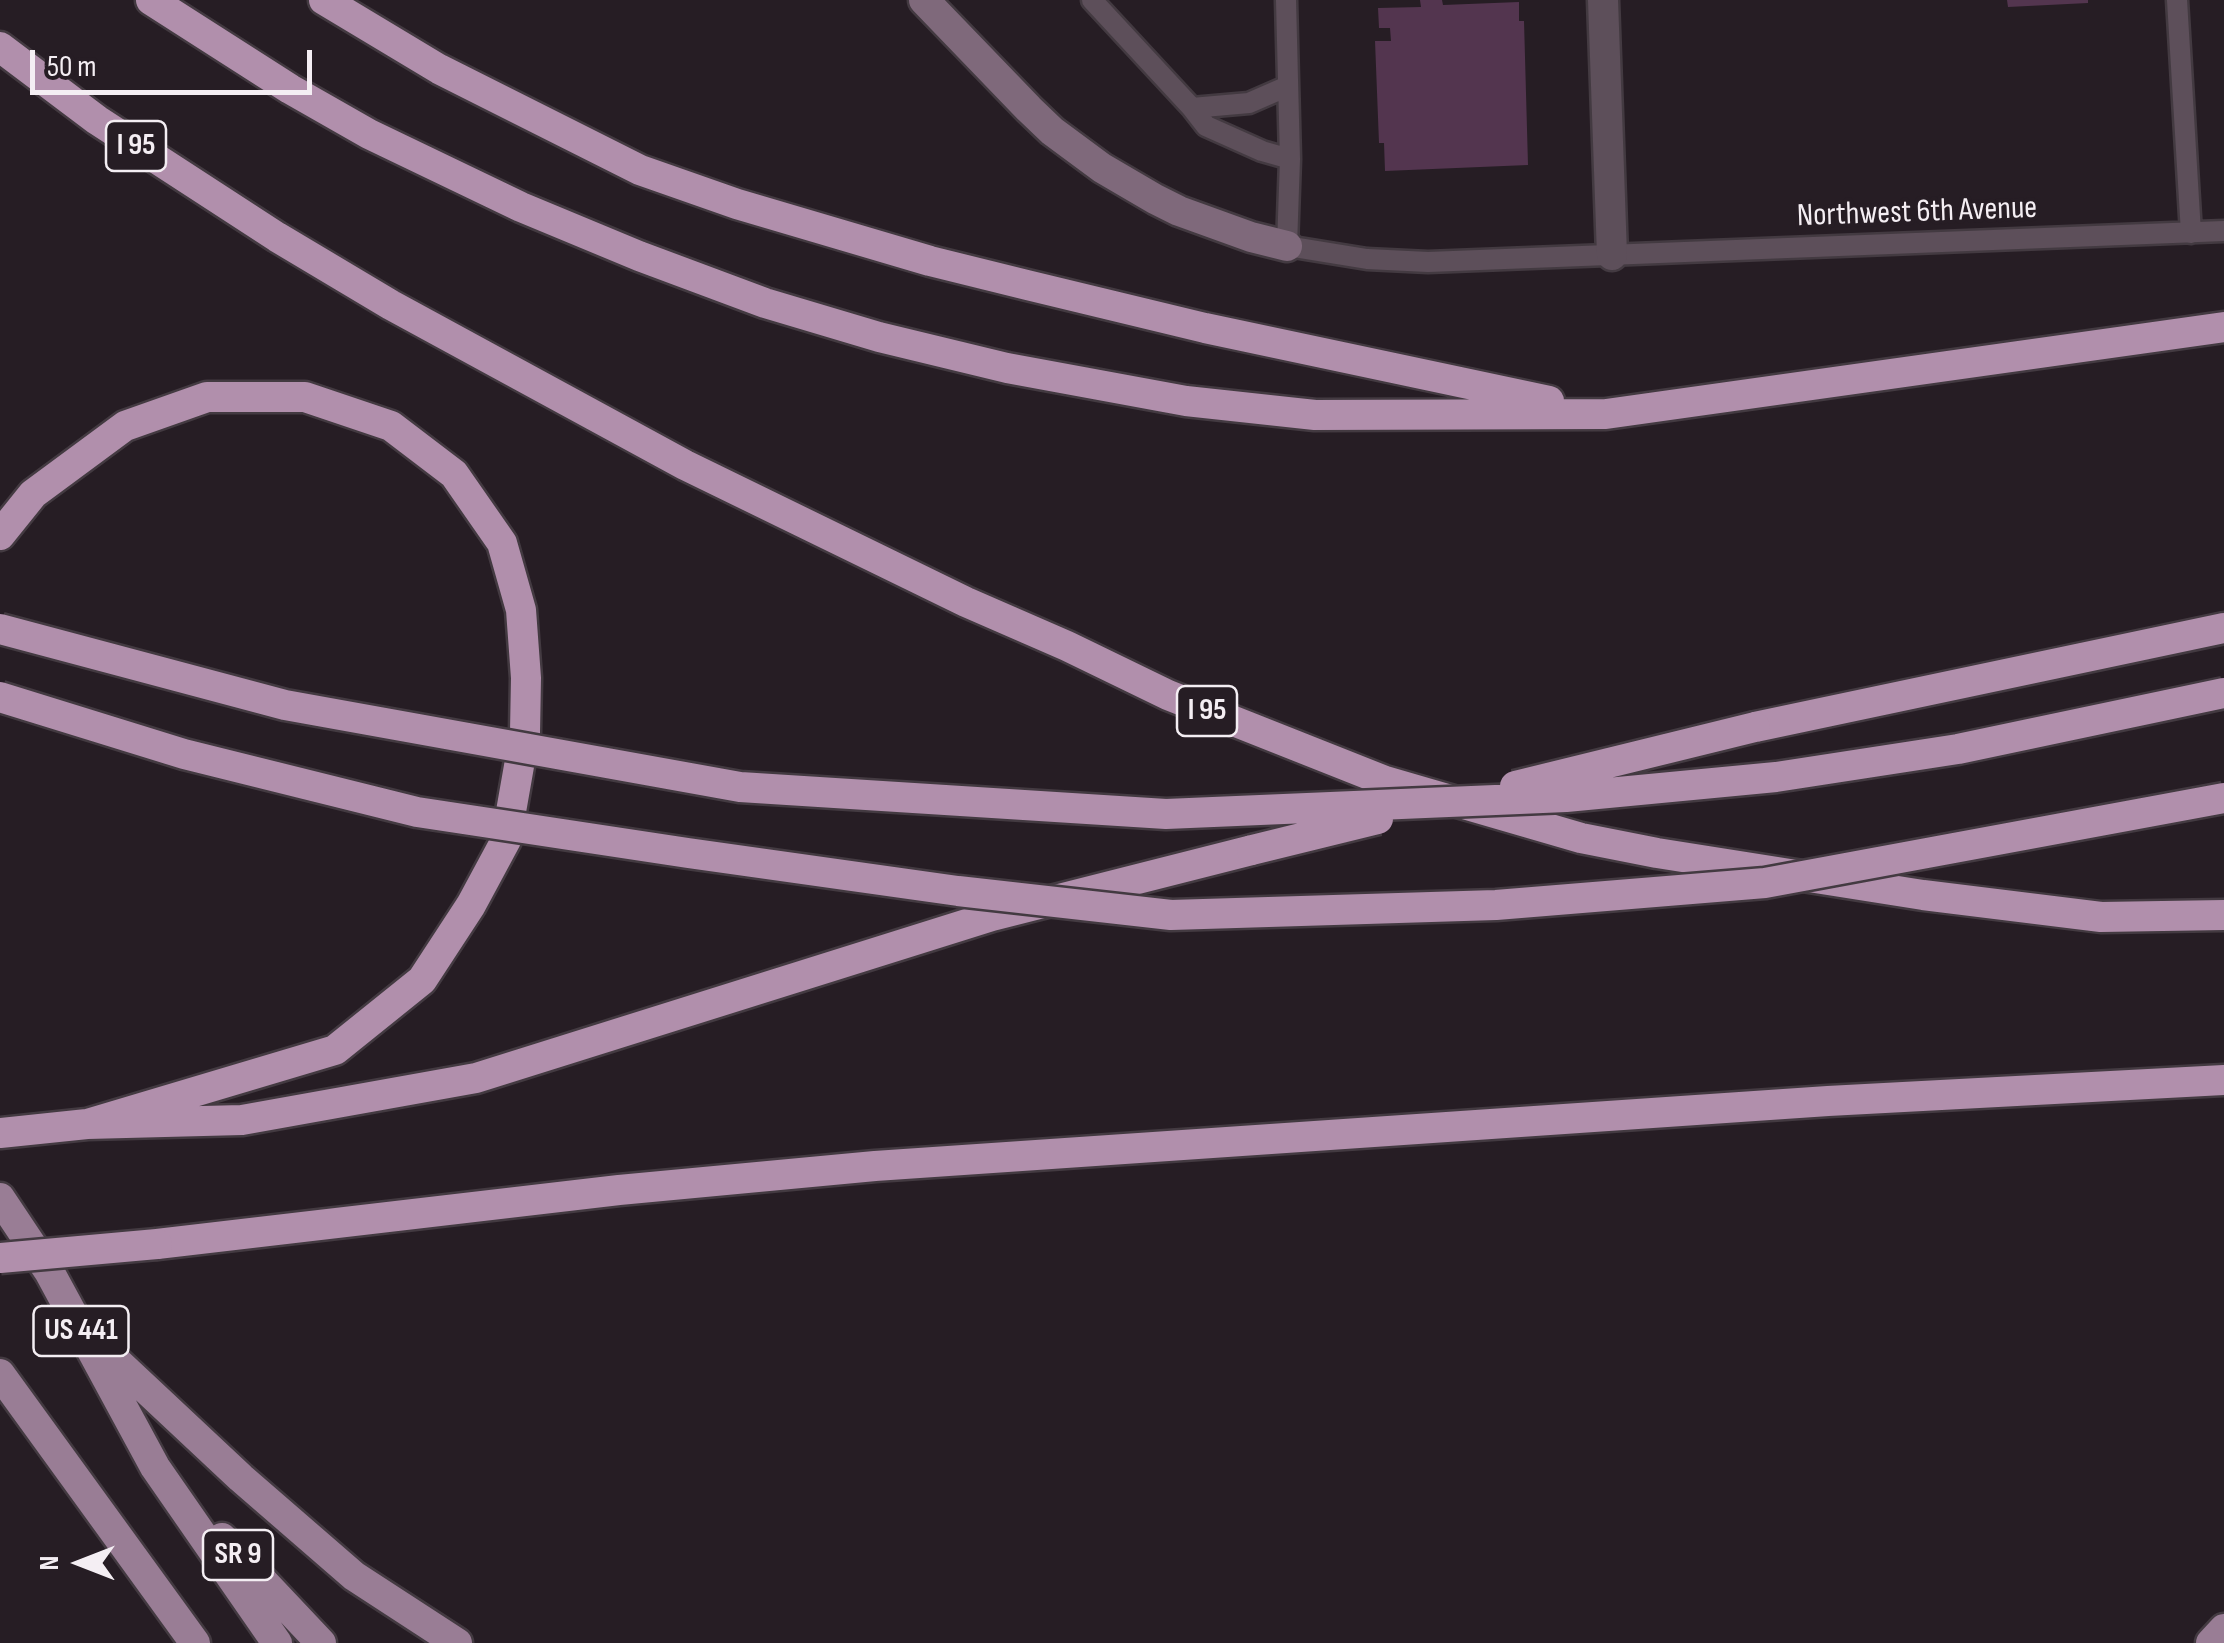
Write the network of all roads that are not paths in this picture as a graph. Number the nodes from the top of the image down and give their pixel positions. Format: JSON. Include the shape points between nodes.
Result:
{"nodes":[{"id":1,"x":151,"y":0,"type":"edge"},
{"id":2,"x":324,"y":0,"type":"edge"},
{"id":3,"x":924,"y":0,"type":"edge"},
{"id":4,"x":1092,"y":0,"type":"edge"},
{"id":5,"x":1286,"y":0,"type":"edge"},
{"id":6,"x":1603,"y":0,"type":"edge"},
{"id":7,"x":2177,"y":0,"type":"edge"},
{"id":8,"x":0,"y":47,"type":"edge"},
{"id":9,"x":1288,"y":86,"type":"junction"},
{"id":10,"x":1192,"y":108,"type":"junction"},
{"id":11,"x":1290,"y":159,"type":"junction"},
{"id":12,"x":2224,"y":231,"type":"edge"},
{"id":13,"x":2191,"y":233,"type":"junction"},
{"id":14,"x":1287,"y":246,"type":"junction"},
{"id":15,"x":1612,"y":255,"type":"junction"},
{"id":16,"x":2224,"y":328,"type":"edge"},
{"id":17,"x":1606,"y":414,"type":"junction"},
{"id":18,"x":0,"y":535,"type":"edge"},
{"id":19,"x":2224,"y":628,"type":"edge"},
{"id":20,"x":0,"y":629,"type":"edge"},
{"id":21,"x":2224,"y":693,"type":"edge"},
{"id":22,"x":0,"y":697,"type":"edge"},
{"id":23,"x":2224,"y":798,"type":"edge"},
{"id":24,"x":2224,"y":915,"type":"edge"},
{"id":25,"x":2224,"y":1080,"type":"edge"},
{"id":26,"x":86,"y":1124,"type":"junction"},
{"id":27,"x":0,"y":1133,"type":"edge"},
{"id":28,"x":0,"y":1198,"type":"edge"},
{"id":29,"x":0,"y":1258,"type":"edge"},
{"id":30,"x":78,"y":1326,"type":"junction"},
{"id":31,"x":0,"y":1374,"type":"edge"},
{"id":32,"x":155,"y":1468,"type":"junction"},
{"id":33,"x":2224,"y":1629,"type":"edge"},
{"id":34,"x":194,"y":1643,"type":"edge"},
{"id":35,"x":277,"y":1643,"type":"edge"},
{"id":36,"x":322,"y":1643,"type":"edge"},
{"id":37,"x":457,"y":1643,"type":"edge"},
{"id":38,"x":2211,"y":1643,"type":"edge"}],
"edges":[{"from":1,"to":17,"type":"highway","via":[[326,111],[447,174],[638,256],[860,332],[1064,379],[1270,411]]},
{"from":2,"to":17,"type":"highway","via":[[438,69],[640,170],[737,204],[930,261],[1205,328]]},
{"from":3,"to":14,"type":"street","via":[[1029,109],[1102,168],[1179,211]]},
{"from":4,"to":10,"type":"lane"},
{"from":5,"to":9,"type":"lane"},
{"from":6,"to":15,"type":"street"},
{"from":7,"to":13,"type":"lane"},
{"from":8,"to":24,"type":"highway","number":"I 95","via":[[96,120],[277,237],[668,456],[1168,695],[1367,774],[1581,838],[1657,853],[2102,917]]},
{"from":9,"to":10,"type":"lane","via":[[1249,103]]},
{"from":9,"to":11,"type":"lane"},
{"from":10,"to":11,"type":"lane","via":[[1206,126]]},
{"from":11,"to":14,"type":"lane"},
{"from":12,"to":13,"type":"lane","name":"Northwest 6th Avenue"},
{"from":13,"to":15,"type":"lane","name":"Northwest 6th Avenue"},
{"from":14,"to":15,"type":"lane","name":"Northwest 6th Avenue","via":[[1397,261]]},
{"from":16,"to":17,"type":"highway"},
{"from":18,"to":26,"type":"highway","via":[[34,494],[125,426],[207,397],[305,397],[391,426],[454,474],[502,542],[521,610],[526,732],[506,840],[422,980],[335,1050]]},
{"from":19,"to":26,"type":"highway","bridge":true,"via":[[1755,728],[992,916],[476,1078],[242,1120]]},
{"from":20,"to":21,"type":"highway","bridge":true,"via":[[285,705],[740,787],[1166,814],[1566,797],[1776,776],[1958,749]]},
{"from":22,"to":23,"type":"highway","bridge":true,"via":[[184,754],[417,812],[958,891],[1171,914],[1496,905],[1765,883]]},
{"from":25,"to":29,"type":"highway","bridge":true,"via":[[1828,1100],[875,1166]]},
{"from":26,"to":27,"type":"highway"},
{"from":28,"to":30,"type":"main road","number":"US 441"},
{"from":30,"to":32,"type":"main road","number":"US 441"},
{"from":30,"to":37,"type":"main road","via":[[354,1576]]},
{"from":31,"to":34,"type":"main road","number":"US 441"},
{"from":32,"to":35,"type":"main road","number":"US 441"},
{"from":32,"to":36,"type":"main road","number":"SR 9"},
{"from":33,"to":38,"type":"main road"}]}
